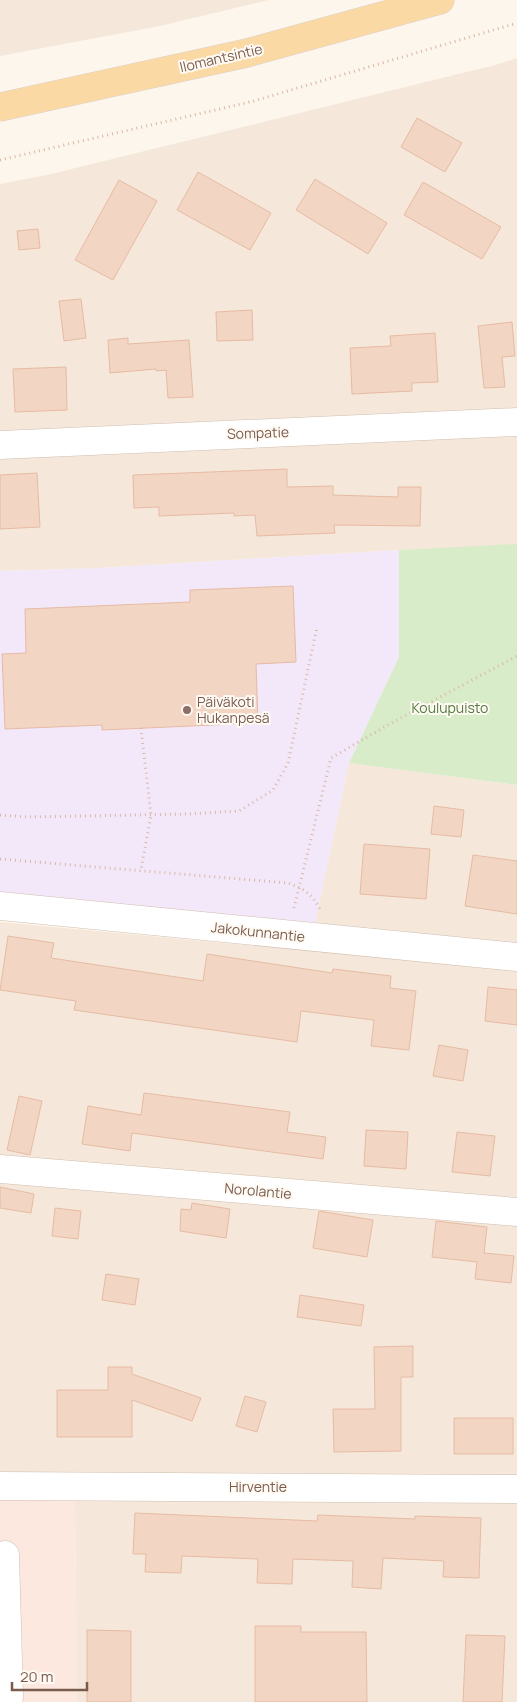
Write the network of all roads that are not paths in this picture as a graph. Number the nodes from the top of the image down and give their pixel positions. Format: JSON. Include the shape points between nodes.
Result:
{"nodes":[{"id":1,"x":440,"y":0,"type":"edge"},
{"id":2,"x":0,"y":107,"type":"edge"},
{"id":3,"x":517,"y":422,"type":"edge"},
{"id":4,"x":0,"y":445,"type":"edge"},
{"id":5,"x":0,"y":906,"type":"edge"},
{"id":6,"x":517,"y":958,"type":"edge"},
{"id":7,"x":0,"y":1169,"type":"edge"},
{"id":8,"x":517,"y":1212,"type":"edge"},
{"id":9,"x":0,"y":1486,"type":"edge"},
{"id":10,"x":517,"y":1489,"type":"edge"},
{"id":11,"x":5,"y":1555,"type":"dead end"},
{"id":12,"x":0,"y":1697,"type":"edge"}],
"edges":[{"from":1,"to":2,"type":"main road","name":"Ilomantsintie","via":[[247,53]]},
{"from":3,"to":4,"type":"street","name":"Sompatie"},
{"from":5,"to":6,"type":"street","name":"Jakokunnantie"},
{"from":7,"to":8,"type":"street","name":"Norolantie"},
{"from":9,"to":10,"type":"street","name":"Hirventie"},
{"from":11,"to":12,"type":"street","via":[[9,1697]]}]}
